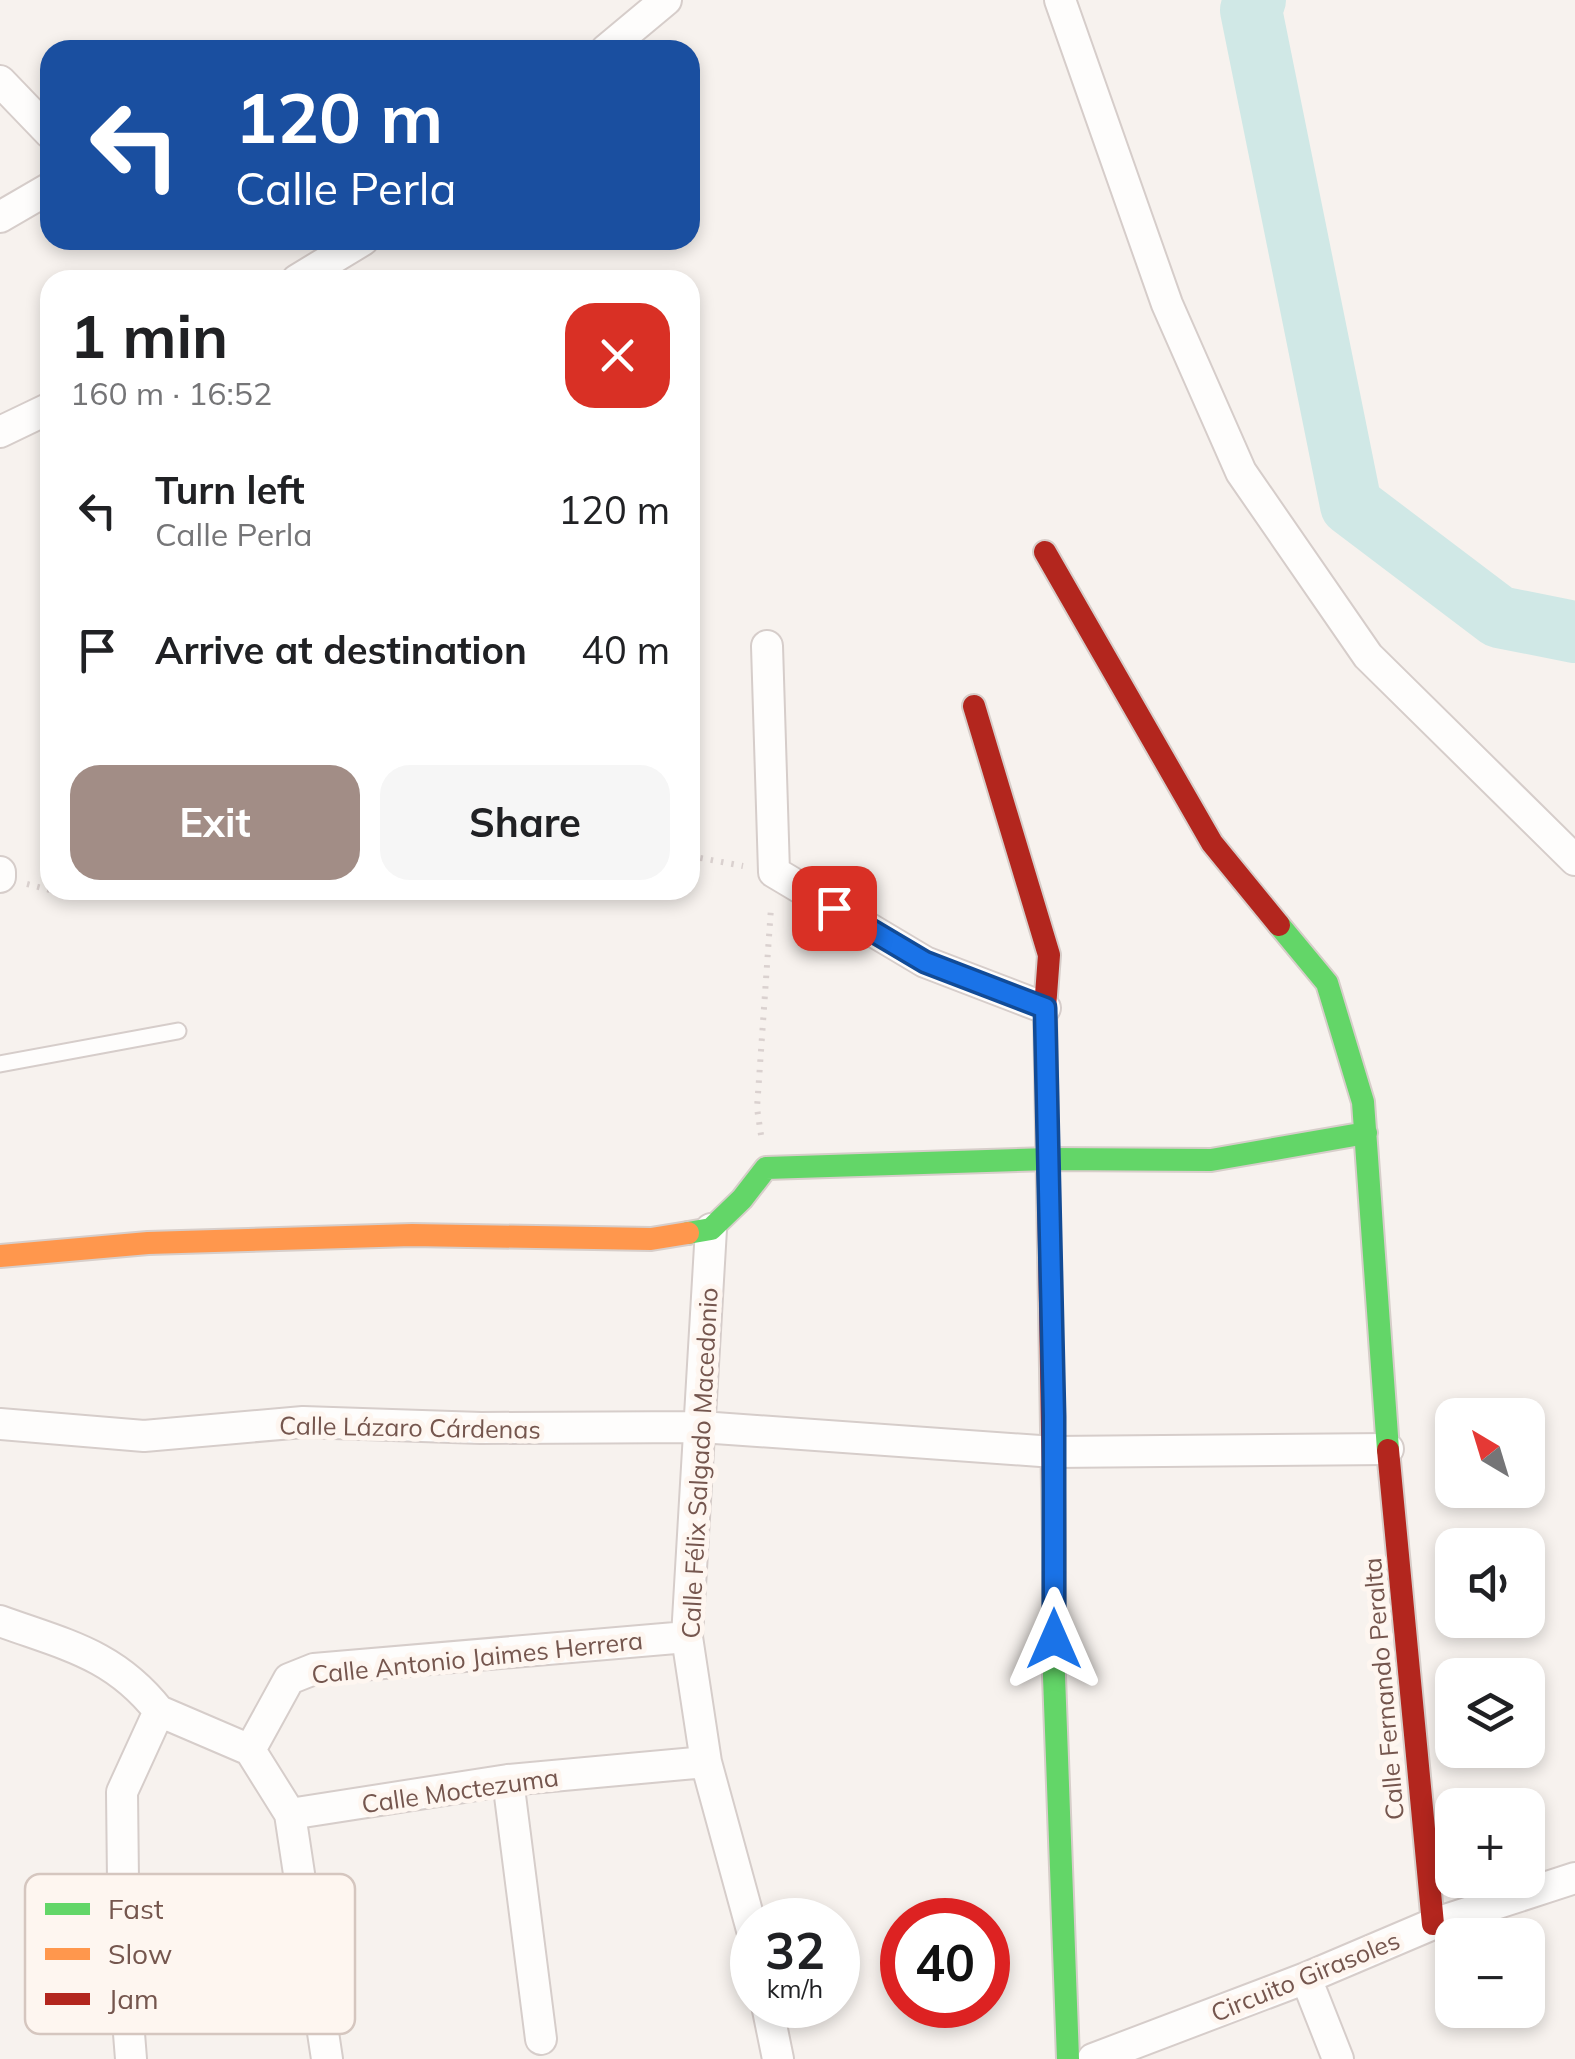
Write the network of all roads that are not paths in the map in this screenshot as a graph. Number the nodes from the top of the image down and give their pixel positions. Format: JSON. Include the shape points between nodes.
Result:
{"nodes":[{"id":1,"x":666,"y":0,"type":"edge"},
{"id":2,"x":1060,"y":0,"type":"edge"},
{"id":3,"x":617,"y":40,"type":"edge"},
{"id":4,"x":0,"y":80,"type":"edge"},
{"id":5,"x":40,"y":122,"type":"edge"},
{"id":6,"x":40,"y":194,"type":"edge"},
{"id":7,"x":0,"y":217,"type":"edge"},
{"id":8,"x":346,"y":250,"type":"edge"},
{"id":9,"x":314,"y":270,"type":"edge"},
{"id":10,"x":40,"y":413,"type":"edge"},
{"id":11,"x":0,"y":432,"type":"edge"},
{"id":12,"x":1045,"y":552,"type":"dead end"},
{"id":13,"x":767,"y":646,"type":"dead end"},
{"id":14,"x":974,"y":706,"type":"dead end"},
{"id":15,"x":1575,"y":860,"type":"edge"},
{"id":16,"x":1045,"y":1008,"type":"junction"},
{"id":17,"x":178,"y":1031,"type":"dead end"},
{"id":18,"x":0,"y":1064,"type":"edge"},
{"id":19,"x":1366,"y":1133,"type":"junction"},
{"id":20,"x":1050,"y":1159,"type":"junction"},
{"id":21,"x":711,"y":1228,"type":"junction"},
{"id":22,"x":0,"y":1256,"type":"edge"},
{"id":23,"x":0,"y":1424,"type":"edge"},
{"id":24,"x":701,"y":1427,"type":"junction"},
{"id":25,"x":1388,"y":1449,"type":"junction"},
{"id":26,"x":1054,"y":1452,"type":"junction"},
{"id":27,"x":0,"y":1621,"type":"edge"},
{"id":28,"x":687,"y":1637,"type":"junction"},
{"id":29,"x":160,"y":1712,"type":"junction"},
{"id":30,"x":250,"y":1750,"type":"junction"},
{"id":31,"x":706,"y":1762,"type":"junction"},
{"id":32,"x":508,"y":1780,"type":"junction"},
{"id":33,"x":290,"y":1814,"type":"junction"},
{"id":34,"x":123,"y":1874,"type":"edge"},
{"id":35,"x":299,"y":1874,"type":"edge"},
{"id":36,"x":1575,"y":1878,"type":"edge"},
{"id":37,"x":743,"y":1898,"type":"edge"},
{"id":38,"x":1433,"y":1924,"type":"junction"},
{"id":39,"x":1306,"y":1978,"type":"junction"},
{"id":40,"x":772,"y":2028,"type":"edge"},
{"id":41,"x":128,"y":2034,"type":"edge"},
{"id":42,"x":323,"y":2034,"type":"edge"},
{"id":43,"x":541,"y":2039,"type":"dead end"},
{"id":44,"x":130,"y":2059,"type":"edge"},
{"id":45,"x":327,"y":2059,"type":"edge"},
{"id":46,"x":778,"y":2059,"type":"edge"},
{"id":47,"x":1068,"y":2059,"type":"edge"},
{"id":48,"x":1092,"y":2059,"type":"edge"},
{"id":49,"x":1338,"y":2059,"type":"edge"}],
"edges":[{"from":1,"to":3,"type":"street"},
{"from":2,"to":15,"type":"street","via":[[1167,304],[1241,472],[1368,656]]},
{"from":4,"to":5,"type":"street"},
{"from":6,"to":7,"type":"street"},
{"from":8,"to":9,"type":"street"},
{"from":10,"to":11,"type":"street"},
{"from":12,"to":19,"type":"street","name":"Calle Fernando Peralta","via":[[1212,842],[1327,983]]},
{"from":13,"to":16,"type":"street","via":[[774,872],[925,962]]},
{"from":14,"to":16,"type":"street","via":[[1049,955]]},
{"from":16,"to":20,"type":"street"},
{"from":17,"to":18,"type":"lane"},
{"from":19,"to":20,"type":"street","via":[[1212,1160]]},
{"from":19,"to":25,"type":"street","name":"Calle Fernando Peralta"},
{"from":20,"to":21,"type":"street","via":[[766,1168]]},
{"from":20,"to":26,"type":"street"},
{"from":21,"to":22,"type":"street","via":[[651,1240],[412,1235]]},
{"from":21,"to":24,"type":"street","name":"Calle Félix Salgado Macedonio"},
{"from":23,"to":24,"type":"street","name":"Calle Lázaro Cárdenas","via":[[144,1436],[303,1422]]},
{"from":24,"to":26,"type":"street","name":"Calle Lázaro Cárdenas"},
{"from":24,"to":28,"type":"street","name":"Calle Félix Salgado Macedonio"},
{"from":25,"to":26,"type":"street","name":"Calle Lázaro Cárdenas"},
{"from":25,"to":38,"type":"street","name":"Calle Fernando Peralta"},
{"from":26,"to":47,"type":"street","via":[[1054,1676]]},
{"from":27,"to":29,"type":"street","via":[[105,1660],[138,1684]]},
{"from":28,"to":30,"type":"street","name":"Calle Antonio Jaimes Herrera","via":[[314,1669],[289,1678]]},
{"from":28,"to":31,"type":"street","name":"Calle Félix Salgado Macedonio"},
{"from":29,"to":30,"type":"street"},
{"from":29,"to":34,"type":"street","via":[[122,1792]]},
{"from":30,"to":33,"type":"street"},
{"from":31,"to":32,"type":"street","name":"Calle Moctezuma"},
{"from":31,"to":37,"type":"street","name":"Calle Félix Salgado Macedonio"},
{"from":32,"to":33,"type":"street","name":"Calle Moctezuma"},
{"from":32,"to":43,"type":"street"},
{"from":33,"to":35,"type":"street"},
{"from":36,"to":38,"type":"street","name":"Circuito Girasoles"},
{"from":38,"to":39,"type":"street","name":"Circuito Girasoles"},
{"from":39,"to":48,"type":"street","name":"Circuito Girasoles"},
{"from":39,"to":49,"type":"street"},
{"from":40,"to":46,"type":"street"},
{"from":41,"to":44,"type":"street"},
{"from":42,"to":45,"type":"street"}]}
